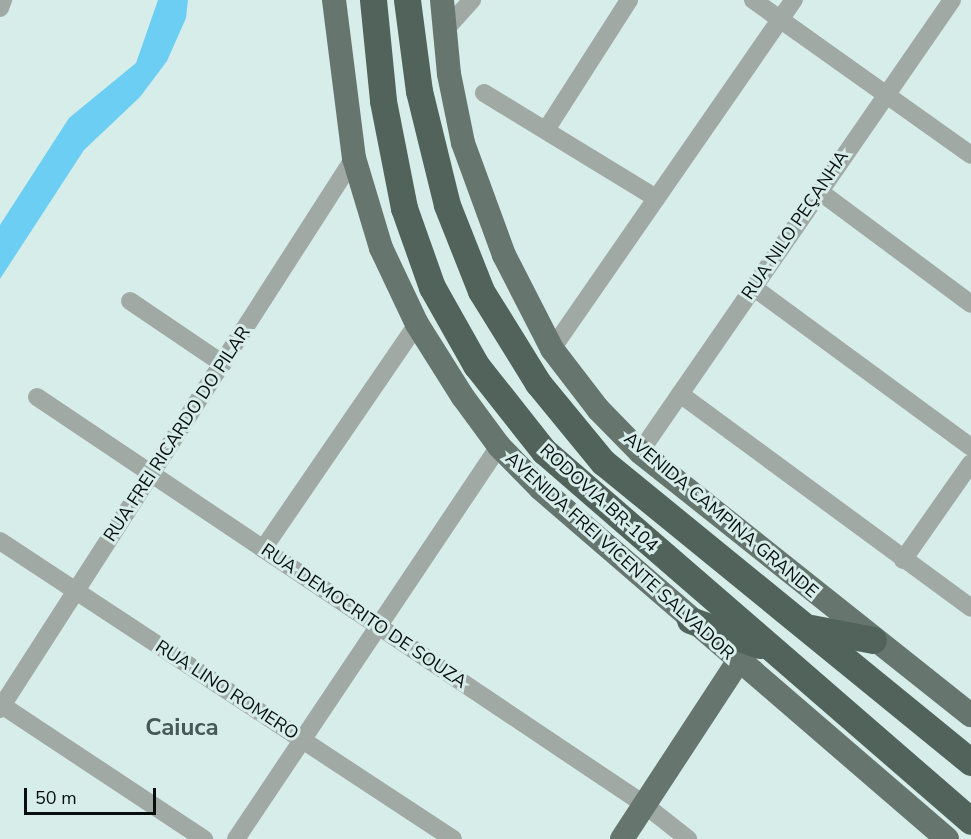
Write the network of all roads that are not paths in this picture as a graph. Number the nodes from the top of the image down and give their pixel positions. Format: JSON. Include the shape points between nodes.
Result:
{"nodes":[{"id":1,"x":3,"y":0,"type":"edge"},
{"id":2,"x":334,"y":0,"type":"edge"},
{"id":3,"x":373,"y":0,"type":"edge"},
{"id":4,"x":407,"y":0,"type":"edge"},
{"id":5,"x":442,"y":0,"type":"edge"},
{"id":6,"x":472,"y":0,"type":"edge"},
{"id":7,"x":629,"y":0,"type":"edge"},
{"id":8,"x":753,"y":0,"type":"edge"},
{"id":9,"x":794,"y":0,"type":"edge"},
{"id":10,"x":952,"y":0,"type":"edge"},
{"id":11,"x":0,"y":8,"type":"edge"},
{"id":12,"x":782,"y":19,"type":"junction"},
{"id":13,"x":444,"y":31,"type":"junction"},
{"id":14,"x":887,"y":91,"type":"junction"},
{"id":15,"x":484,"y":93,"type":"dead end"},
{"id":16,"x":546,"y":130,"type":"junction"},
{"id":17,"x":971,"y":155,"type":"edge"},
{"id":18,"x":354,"y":158,"type":"junction"},
{"id":19,"x":819,"y":190,"type":"junction"},
{"id":20,"x":656,"y":198,"type":"junction"},
{"id":21,"x":753,"y":286,"type":"junction"},
{"id":22,"x":130,"y":301,"type":"dead end"},
{"id":23,"x":971,"y":304,"type":"edge"},
{"id":24,"x":417,"y":324,"type":"junction"},
{"id":25,"x":552,"y":349,"type":"junction"},
{"id":26,"x":223,"y":364,"type":"junction"},
{"id":27,"x":680,"y":394,"type":"junction"},
{"id":28,"x":37,"y":397,"type":"dead end"},
{"id":29,"x":499,"y":446,"type":"junction"},
{"id":30,"x":971,"y":447,"type":"edge"},
{"id":31,"x":640,"y":452,"type":"junction"},
{"id":32,"x":971,"y":463,"type":"edge"},
{"id":33,"x":153,"y":474,"type":"junction"},
{"id":34,"x":0,"y":541,"type":"edge"},
{"id":35,"x":263,"y":549,"type":"junction"},
{"id":36,"x":903,"y":560,"type":"junction"},
{"id":37,"x":75,"y":591,"type":"junction"},
{"id":38,"x":971,"y":608,"type":"edge"},
{"id":39,"x":690,"y":620,"type":"junction"},
{"id":40,"x":378,"y":626,"type":"junction"},
{"id":41,"x":807,"y":627,"type":"junction"},
{"id":42,"x":873,"y":640,"type":"junction"},
{"id":43,"x":780,"y":652,"type":"junction"},
{"id":44,"x":738,"y":662,"type":"junction"},
{"id":45,"x":1,"y":706,"type":"edge"},
{"id":46,"x":971,"y":715,"type":"edge"},
{"id":47,"x":302,"y":739,"type":"junction"},
{"id":48,"x":971,"y":762,"type":"edge"},
{"id":49,"x":645,"y":805,"type":"junction"},
{"id":50,"x":971,"y":821,"type":"edge"},
{"id":51,"x":204,"y":839,"type":"edge"},
{"id":52,"x":236,"y":839,"type":"edge"},
{"id":53,"x":453,"y":839,"type":"edge"},
{"id":54,"x":622,"y":839,"type":"edge"},
{"id":55,"x":688,"y":839,"type":"edge"},
{"id":56,"x":947,"y":839,"type":"edge"}],
"edges":[{"from":1,"to":11,"type":"street"},
{"from":2,"to":18,"type":"main road","name":"AVENIDA FREI VICENTE SALVADOR"},
{"from":3,"to":43,"type":"highway","name":"RODOVIA BR-104","via":[[383,101],[404,208],[432,287],[476,365],[544,451]]},
{"from":4,"to":41,"type":"highway","name":"RODOVIA BR-104","via":[[419,91],[447,205],[481,291],[537,383],[603,462]]},
{"from":5,"to":13,"type":"main road","name":"AVENIDA CAMPINA GRANDE"},
{"from":6,"to":13,"type":"street"},
{"from":7,"to":16,"type":"street"},
{"from":8,"to":12,"type":"street"},
{"from":9,"to":12,"type":"street"},
{"from":10,"to":14,"type":"street","name":"RUA NILO PEÇANHA"},
{"from":12,"to":14,"type":"street"},
{"from":12,"to":20,"type":"street"},
{"from":13,"to":25,"type":"main road","name":"AVENIDA CAMPINA GRANDE","via":[[463,143],[481,198],[504,255]]},
{"from":14,"to":17,"type":"street"},
{"from":14,"to":19,"type":"street","name":"RUA NILO PEÇANHA"},
{"from":15,"to":16,"type":"street"},
{"from":16,"to":20,"type":"street"},
{"from":18,"to":24,"type":"main road","name":"AVENIDA FREI VICENTE SALVADOR","via":[[381,248]]},
{"from":18,"to":26,"type":"street","name":"RUA FREI RICARDO DO PILAR"},
{"from":19,"to":21,"type":"street","name":"RUA NILO PEÇANHA"},
{"from":19,"to":23,"type":"street"},
{"from":20,"to":25,"type":"street"},
{"from":21,"to":27,"type":"street","name":"RUA NILO PEÇANHA"},
{"from":21,"to":30,"type":"street"},
{"from":22,"to":26,"type":"street"},
{"from":24,"to":29,"type":"main road","name":"AVENIDA FREI VICENTE SALVADOR"},
{"from":24,"to":35,"type":"street"},
{"from":25,"to":31,"type":"main road","name":"AVENIDA CAMPINA GRANDE","via":[[598,409]]},
{"from":26,"to":33,"type":"street","name":"RUA FREI RICARDO DO PILAR"},
{"from":27,"to":31,"type":"street","name":"RUA NILO PEÇANHA"},
{"from":27,"to":36,"type":"street"},
{"from":28,"to":33,"type":"street","name":"RUA DEMOCRITO DE SOUZA"},
{"from":29,"to":39,"type":"main road","name":"AVENIDA FREI VICENTE SALVADOR"},
{"from":29,"to":40,"type":"street"},
{"from":31,"to":42,"type":"main road","name":"AVENIDA CAMPINA GRANDE"},
{"from":32,"to":36,"type":"street"},
{"from":33,"to":35,"type":"street","name":"RUA DEMOCRITO DE SOUZA"},
{"from":33,"to":37,"type":"street","name":"RUA FREI RICARDO DO PILAR"},
{"from":34,"to":37,"type":"street","name":"RUA LINO ROMERO"},
{"from":35,"to":40,"type":"street","name":"RUA DEMOCRITO DE SOUZA"},
{"from":36,"to":38,"type":"street"},
{"from":37,"to":45,"type":"street","name":"RUA FREI RICARDO DO PILAR"},
{"from":37,"to":47,"type":"street","name":"RUA LINO ROMERO"},
{"from":39,"to":43,"type":"highway"},
{"from":39,"to":44,"type":"main road","name":"AVENIDA FREI VICENTE SALVADOR"},
{"from":40,"to":47,"type":"street"},
{"from":40,"to":49,"type":"street","name":"RUA DEMOCRITO DE SOUZA"},
{"from":41,"to":42,"type":"highway"},
{"from":41,"to":48,"type":"highway","name":"RODOVIA BR-104"},
{"from":42,"to":46,"type":"main road","name":"AVENIDA CAMPINA GRANDE"},
{"from":43,"to":50,"type":"highway","name":"RODOVIA BR-104"},
{"from":44,"to":49,"type":"main road"},
{"from":44,"to":56,"type":"main road","name":"AVENIDA FREI VICENTE SALVADOR"},
{"from":45,"to":51,"type":"street"},
{"from":47,"to":52,"type":"street"},
{"from":47,"to":53,"type":"street","name":"RUA LINO ROMERO"},
{"from":49,"to":54,"type":"main road"},
{"from":49,"to":55,"type":"street","name":"RUA DEMOCRITO DE SOUZA"}]}
